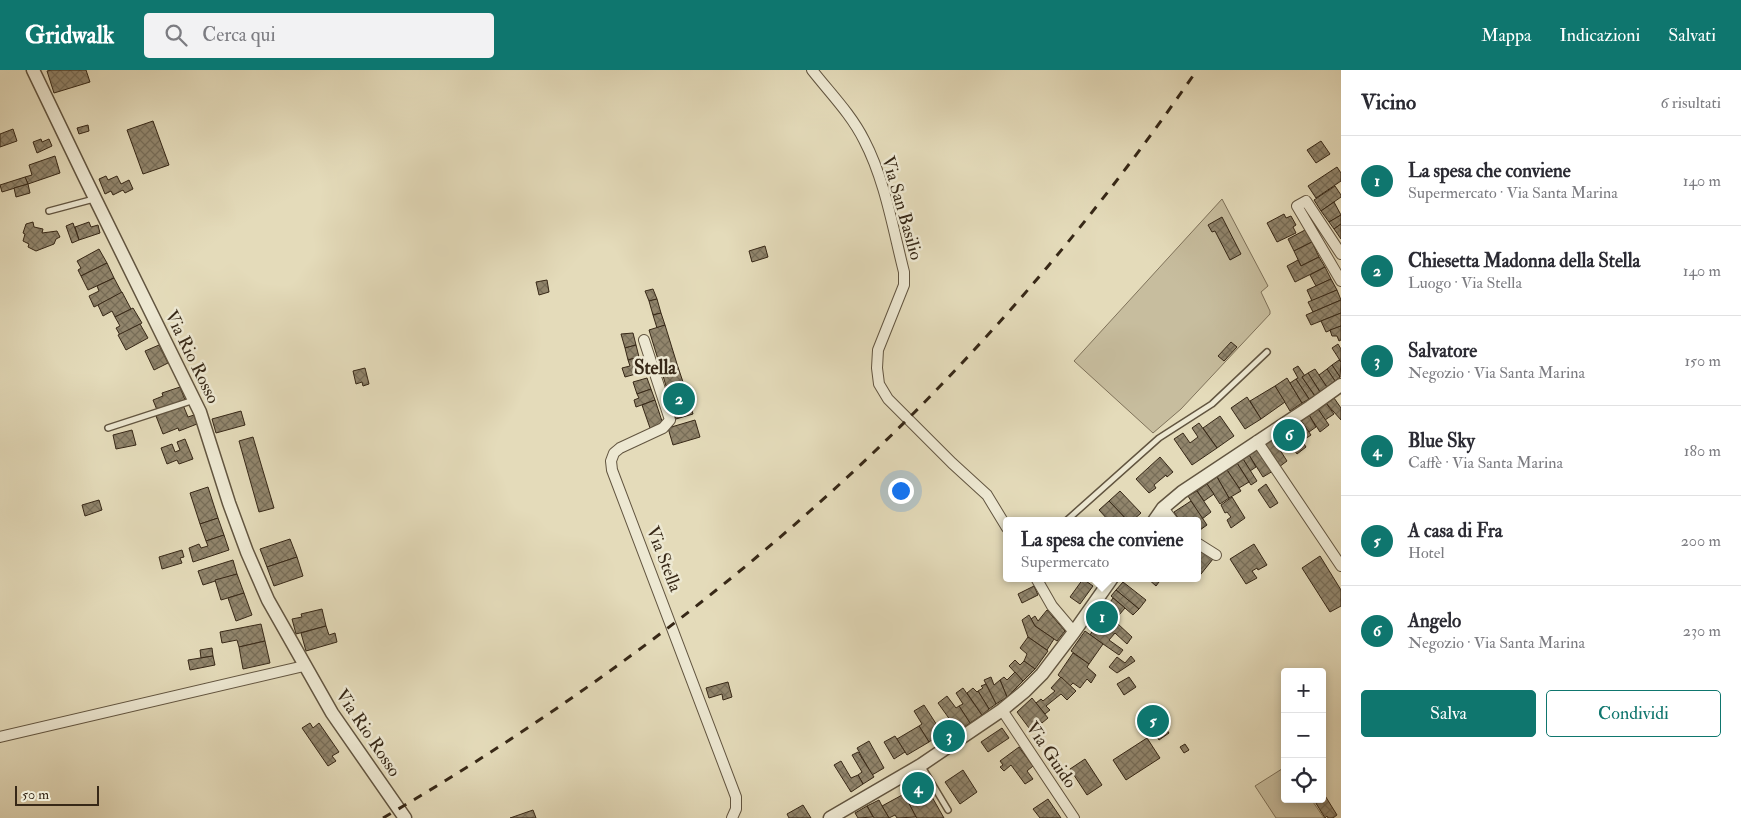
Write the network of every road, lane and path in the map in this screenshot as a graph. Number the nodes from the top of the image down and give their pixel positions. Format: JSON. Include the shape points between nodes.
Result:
{"nodes":[{"id":1,"x":33,"y":70,"type":"edge"},
{"id":2,"x":812,"y":70,"type":"edge"},
{"id":3,"x":95,"y":199,"type":"junction"},
{"id":4,"x":48,"y":211,"type":"dead end"},
{"id":5,"x":1341,"y":254,"type":"edge"},
{"id":6,"x":1341,"y":281,"type":"edge"},
{"id":7,"x":644,"y":340,"type":"dead end"},
{"id":8,"x":1267,"y":352,"type":"dead end"},
{"id":9,"x":1341,"y":384,"type":"edge"},
{"id":10,"x":194,"y":400,"type":"junction"},
{"id":11,"x":108,"y":428,"type":"dead end"},
{"id":12,"x":1257,"y":442,"type":"junction"},
{"id":13,"x":1164,"y":508,"type":"junction"},
{"id":14,"x":1070,"y":517,"type":"edge"},
{"id":15,"x":1157,"y":517,"type":"edge"},
{"id":16,"x":1170,"y":517,"type":"edge"},
{"id":17,"x":1003,"y":521,"type":"edge"},
{"id":18,"x":1201,"y":546,"type":"edge"},
{"id":19,"x":1216,"y":555,"type":"dead end"},
{"id":20,"x":1341,"y":566,"type":"edge"},
{"id":21,"x":1038,"y":582,"type":"edge"},
{"id":22,"x":1109,"y":582,"type":"edge"},
{"id":23,"x":1074,"y":632,"type":"junction"},
{"id":24,"x":304,"y":666,"type":"junction"},
{"id":25,"x":1002,"y":710,"type":"junction"},
{"id":26,"x":0,"y":737,"type":"edge"},
{"id":27,"x":921,"y":765,"type":"junction"},
{"id":28,"x":948,"y":810,"type":"dead end"},
{"id":29,"x":405,"y":818,"type":"edge"},
{"id":30,"x":732,"y":818,"type":"edge"},
{"id":31,"x":830,"y":818,"type":"edge"},
{"id":32,"x":1074,"y":818,"type":"edge"}],
"edges":[{"from":1,"to":3,"type":"street","name":"Via Rio Rosso"},
{"from":2,"to":17,"type":"street","name":"Via San Basilio","via":[[850,116],[875,164],[904,272],[904,285],[878,350],[876,368],[879,384],[888,399],[987,495]]},
{"from":3,"to":4,"type":"lane"},
{"from":3,"to":10,"type":"street","name":"Via Rio Rosso"},
{"from":5,"to":6,"type":"street","via":[[1306,201],[1297,206]]},
{"from":7,"to":30,"type":"street","name":"Via Stella","via":[[670,420],[663,428],[614,453],[612,470],[736,797]]},
{"from":8,"to":14,"type":"lane","via":[[1212,404],[1159,438]]},
{"from":9,"to":12,"type":"street"},
{"from":10,"to":11,"type":"lane"},
{"from":10,"to":24,"type":"street","name":"Via Rio Rosso","via":[[247,552],[268,600]]},
{"from":12,"to":13,"type":"street","via":[[1182,492]]},
{"from":12,"to":20,"type":"street"},
{"from":13,"to":15,"type":"street"},
{"from":13,"to":16,"type":"street"},
{"from":18,"to":19,"type":"street"},
{"from":21,"to":23,"type":"street","via":[[1052,606]]},
{"from":22,"to":23,"type":"street"},
{"from":23,"to":25,"type":"street","via":[[1042,674]]},
{"from":24,"to":26,"type":"street"},
{"from":24,"to":29,"type":"street","name":"Via Rio Rosso","via":[[332,713]]},
{"from":25,"to":27,"type":"street"},
{"from":25,"to":32,"type":"street","name":"Via Guido"},
{"from":27,"to":28,"type":"lane"},
{"from":27,"to":31,"type":"street"}]}
